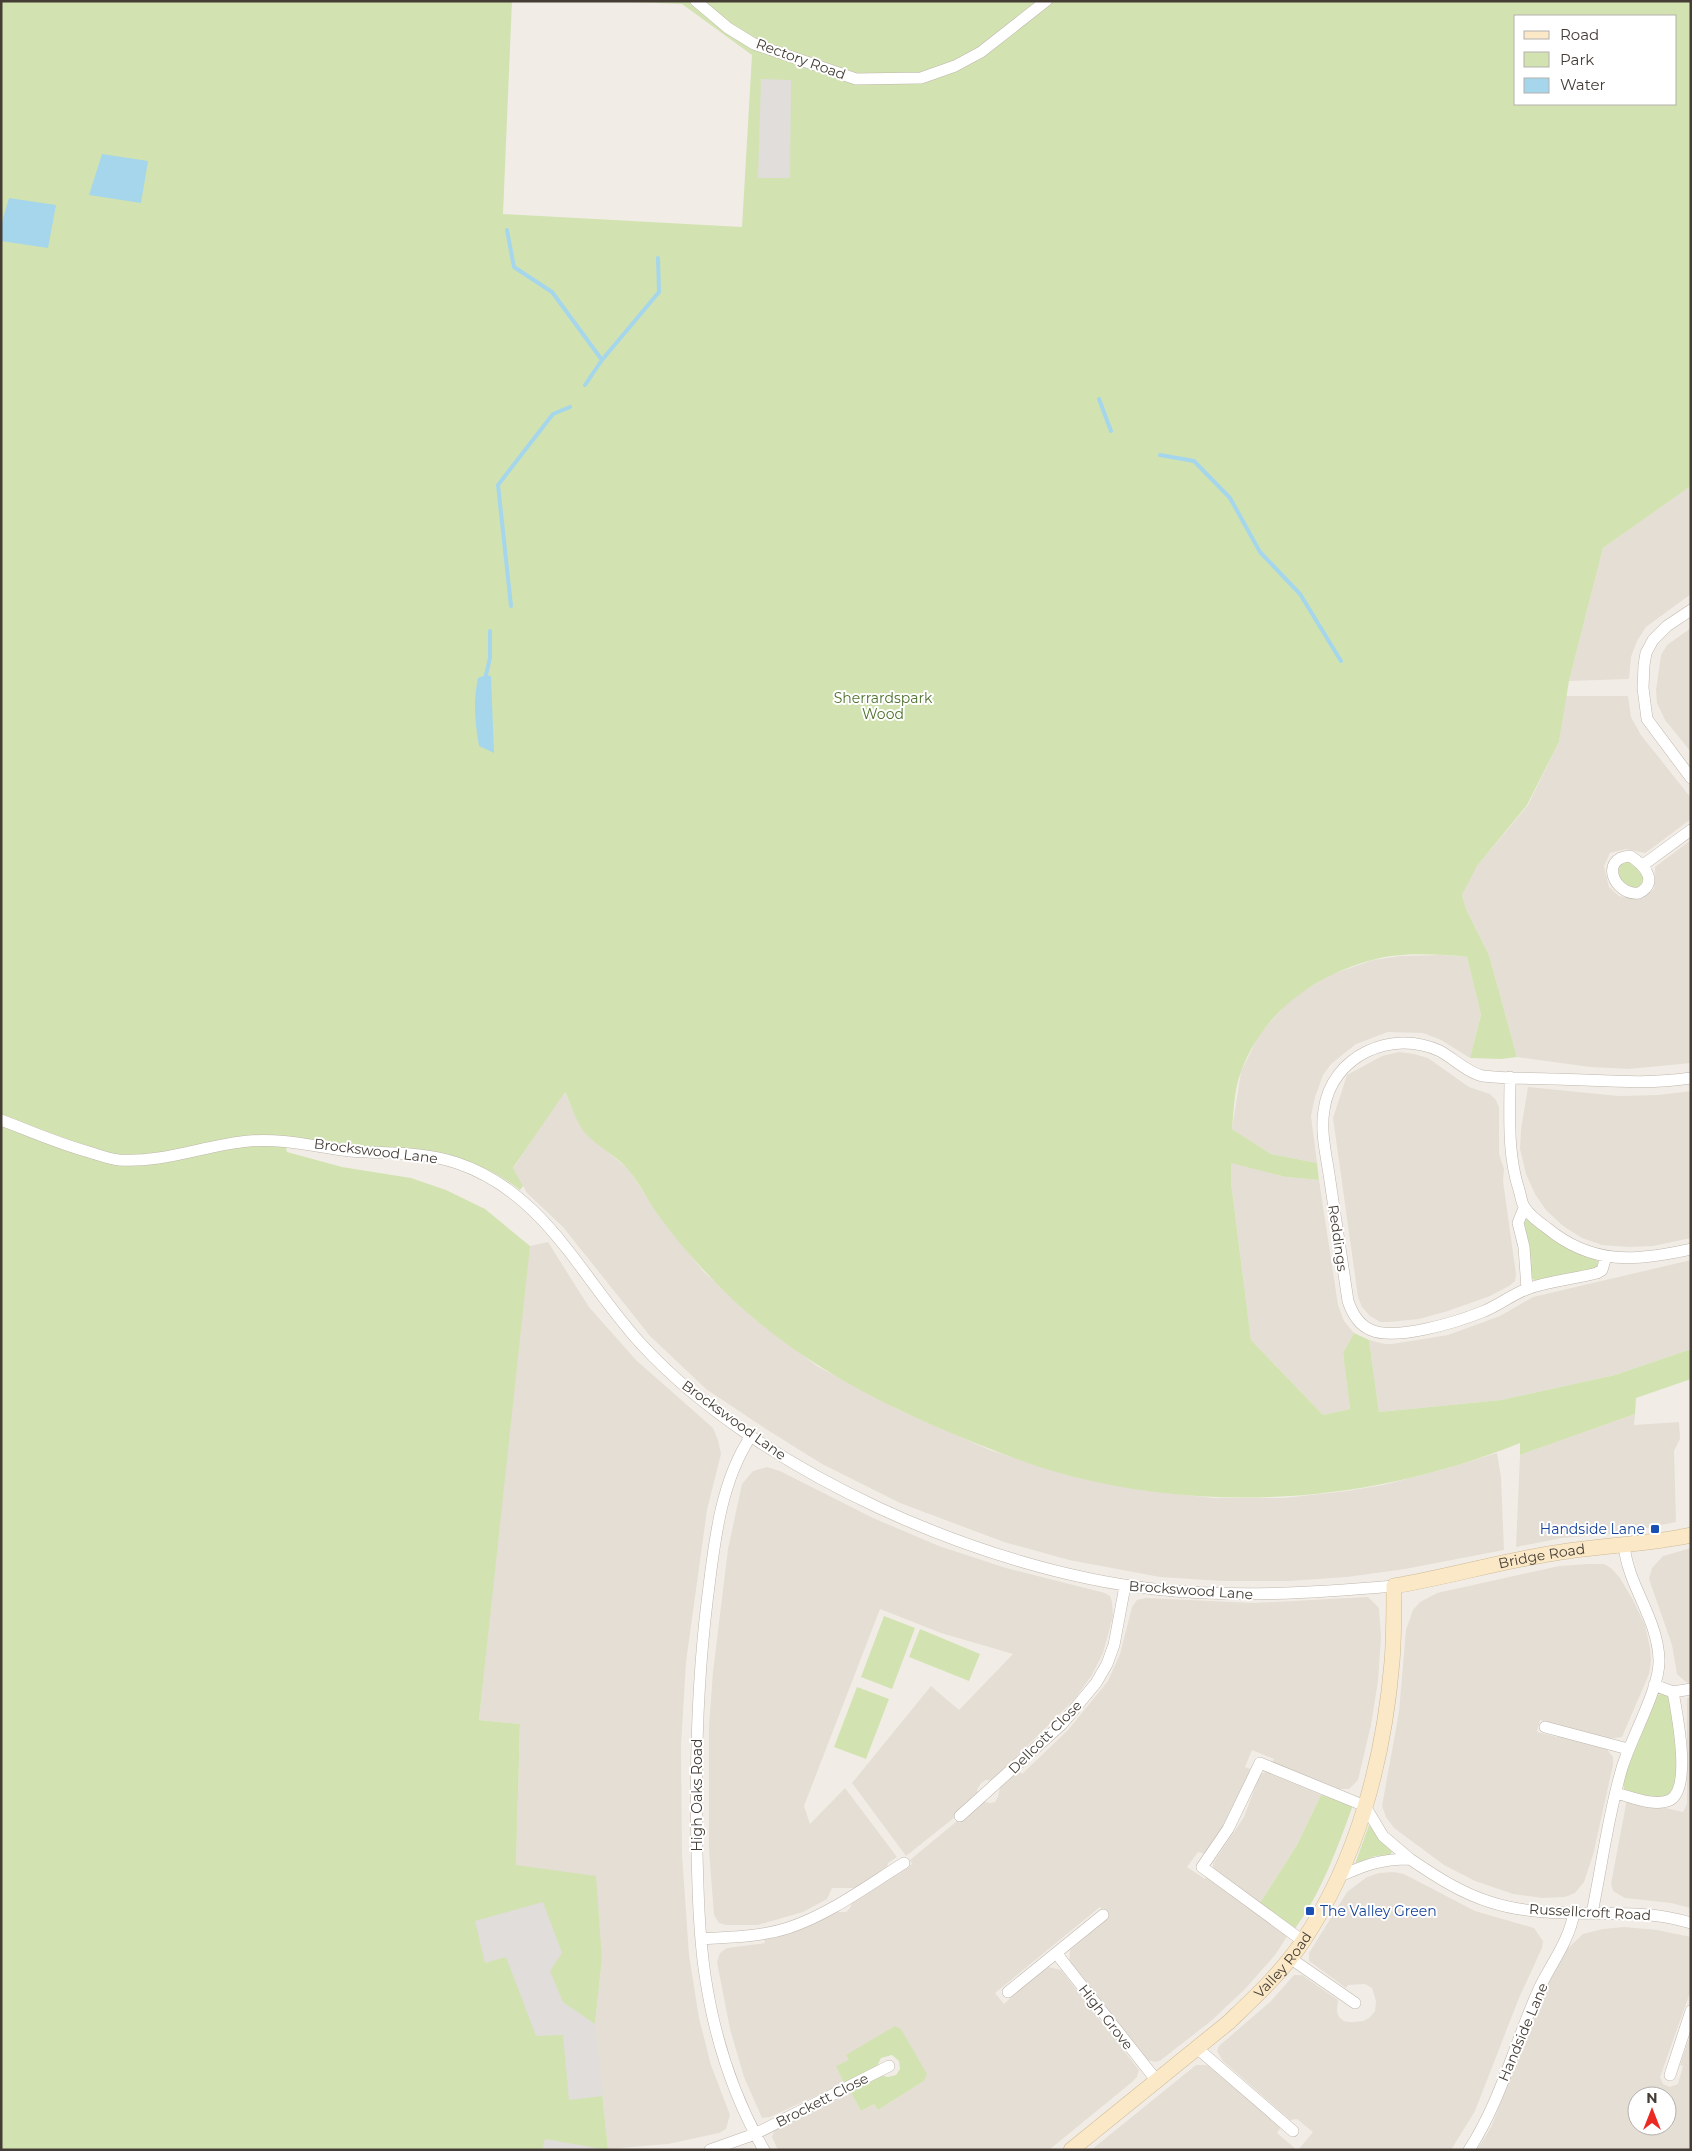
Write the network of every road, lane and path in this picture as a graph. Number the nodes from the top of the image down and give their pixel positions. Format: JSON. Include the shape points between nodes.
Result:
{"nodes":[{"id":1,"x":696,"y":1,"type":"edge"},
{"id":2,"x":1046,"y":1,"type":"edge"},
{"id":3,"x":1691,"y":610,"type":"edge"},
{"id":4,"x":1691,"y":778,"type":"edge"},
{"id":5,"x":1691,"y":830,"type":"edge"},
{"id":6,"x":1643,"y":865,"type":"dead end"},
{"id":7,"x":1510,"y":1077,"type":"junction"},
{"id":8,"x":1691,"y":1078,"type":"edge"},
{"id":9,"x":1,"y":1120,"type":"edge"},
{"id":10,"x":1524,"y":1208,"type":"junction"},
{"id":11,"x":1691,"y":1249,"type":"edge"},
{"id":12,"x":1606,"y":1257,"type":"junction"},
{"id":13,"x":1527,"y":1289,"type":"junction"},
{"id":14,"x":752,"y":1436,"type":"junction"},
{"id":15,"x":1691,"y":1534,"type":"edge"},
{"id":16,"x":1624,"y":1544,"type":"junction"},
{"id":17,"x":1124,"y":1586,"type":"junction"},
{"id":18,"x":1394,"y":1586,"type":"junction"},
{"id":19,"x":1654,"y":1685,"type":"junction"},
{"id":20,"x":1691,"y":1689,"type":"edge"},
{"id":21,"x":1673,"y":1692,"type":"junction"},
{"id":22,"x":1545,"y":1728,"type":"dead end"},
{"id":23,"x":1628,"y":1749,"type":"junction"},
{"id":24,"x":1616,"y":1793,"type":"junction"},
{"id":25,"x":1365,"y":1806,"type":"junction"},
{"id":26,"x":960,"y":1816,"type":"dead end"},
{"id":27,"x":1410,"y":1859,"type":"junction"},
{"id":28,"x":904,"y":1862,"type":"dead end"},
{"id":29,"x":1338,"y":1877,"type":"junction"},
{"id":30,"x":1574,"y":1913,"type":"junction"},
{"id":31,"x":1592,"y":1913,"type":"junction"},
{"id":32,"x":1103,"y":1915,"type":"dead end"},
{"id":33,"x":1691,"y":1923,"type":"edge"},
{"id":34,"x":701,"y":1939,"type":"junction"},
{"id":35,"x":1303,"y":1941,"type":"junction"},
{"id":36,"x":1056,"y":1953,"type":"junction"},
{"id":37,"x":1290,"y":1958,"type":"junction"},
{"id":38,"x":1008,"y":1992,"type":"dead end"},
{"id":39,"x":1355,"y":2003,"type":"dead end"},
{"id":40,"x":1691,"y":2011,"type":"edge"},
{"id":41,"x":1197,"y":2048,"type":"junction"},
{"id":42,"x":889,"y":2066,"type":"dead end"},
{"id":43,"x":1670,"y":2075,"type":"dead end"},
{"id":44,"x":1156,"y":2081,"type":"junction"},
{"id":45,"x":1294,"y":2131,"type":"dead end"},
{"id":46,"x":755,"y":2134,"type":"junction"},
{"id":47,"x":710,"y":2150,"type":"edge"},
{"id":48,"x":764,"y":2150,"type":"edge"},
{"id":49,"x":1071,"y":2150,"type":"edge"},
{"id":50,"x":1469,"y":2150,"type":"edge"}],
"edges":[{"from":1,"to":2,"type":"street","name":"Rectory Road","via":[[728,28],[754,44],[856,79],[921,78],[955,66],[981,52]]},
{"from":3,"to":4,"type":"street","via":[[1653,640],[1646,653],[1643,688],[1648,719]]},
{"from":5,"to":6,"type":"street"},
{"from":7,"to":8,"type":"street","name":"Reddings","via":[[1605,1082]]},
{"from":7,"to":10,"type":"street","via":[[1510,1150]]},
{"from":7,"to":13,"type":"street","name":"Reddings","via":[[1480,1076],[1440,1052],[1417,1044],[1387,1044],[1372,1048],[1345,1066],[1333,1082],[1324,1109],[1324,1137],[1348,1302],[1350,1310],[1364,1326],[1383,1334],[1434,1328],[1483,1312]]},
{"from":9,"to":14,"type":"street","name":"Brockswood Lane","via":[[71,1147],[116,1160],[158,1159],[200,1148],[250,1141],[292,1141],[348,1150],[423,1154],[457,1163],[510,1190],[553,1230],[642,1345],[704,1402]]},
{"from":10,"to":12,"type":"street","via":[[1561,1239]]},
{"from":10,"to":13,"type":"street","via":[[1518,1223],[1524,1247]]},
{"from":11,"to":12,"type":"street","via":[[1637,1258]]},
{"from":12,"to":13,"type":"street","name":"Reddings","via":[[1602,1270]]},
{"from":14,"to":17,"type":"street","name":"Brockswood Lane","via":[[818,1478],[895,1515],[1016,1560]]},
{"from":14,"to":34,"type":"street","name":"High Oaks Road","via":[[734,1468],[719,1523],[701,1653],[696,1791]]},
{"from":15,"to":16,"type":"main road","name":"Bridge Road"},
{"from":16,"to":18,"type":"main road","name":"Bridge Road","via":[[1552,1553]]},
{"from":16,"to":19,"type":"street","via":[[1627,1566],[1651,1619],[1658,1650],[1658,1673]]},
{"from":17,"to":18,"type":"street","name":"Brockswood Lane","via":[[1241,1594],[1295,1594]]},
{"from":17,"to":26,"type":"street","name":"Dellcott Close","via":[[1114,1646],[1096,1682],[1062,1724]]},
{"from":18,"to":25,"type":"main road","name":"Valley Road","via":[[1387,1704]]},
{"from":19,"to":21,"type":"street"},
{"from":19,"to":23,"type":"street"},
{"from":20,"to":21,"type":"street"},
{"from":21,"to":24,"type":"street","via":[[1683,1758],[1682,1779],[1676,1796],[1652,1802]]},
{"from":22,"to":23,"type":"street"},
{"from":23,"to":24,"type":"street"},
{"from":24,"to":31,"type":"street"},
{"from":25,"to":27,"type":"street","name":"Russellcroft Road","via":[[1382,1836]]},
{"from":25,"to":29,"type":"main road","name":"Valley Road"},
{"from":25,"to":35,"type":"street","via":[[1260,1763],[1228,1829],[1202,1867]]},
{"from":27,"to":29,"type":"street","via":[[1374,1862]]},
{"from":27,"to":30,"type":"street","name":"Russellcroft Road","via":[[1442,1880],[1491,1902]]},
{"from":28,"to":34,"type":"street","via":[[842,1902],[795,1925],[748,1936]]},
{"from":29,"to":35,"type":"main road","name":"Valley Road"},
{"from":30,"to":31,"type":"street","name":"Russellcroft Road"},
{"from":30,"to":50,"type":"street","name":"Handside Lane","via":[[1568,1935],[1539,1989],[1489,2114]]},
{"from":31,"to":33,"type":"street","name":"Russellcroft Road","via":[[1649,1915]]},
{"from":32,"to":36,"type":"street"},
{"from":34,"to":46,"type":"street","name":"High Oaks Road","via":[[714,2021],[724,2058]]},
{"from":35,"to":37,"type":"main road","name":"Valley Road"},
{"from":36,"to":38,"type":"street"},
{"from":36,"to":44,"type":"street","name":"High Grove"},
{"from":37,"to":39,"type":"street"},
{"from":37,"to":41,"type":"main road","name":"Valley Road","via":[[1254,1998]]},
{"from":40,"to":43,"type":"street"},
{"from":41,"to":44,"type":"main road","name":"Valley Road"},
{"from":41,"to":45,"type":"street"},
{"from":42,"to":46,"type":"street","name":"Brockett Close"},
{"from":44,"to":49,"type":"main road","name":"Valley Road"},
{"from":46,"to":47,"type":"street","name":"Brockett Close"},
{"from":46,"to":48,"type":"street","name":"High Oaks Road"}]}
